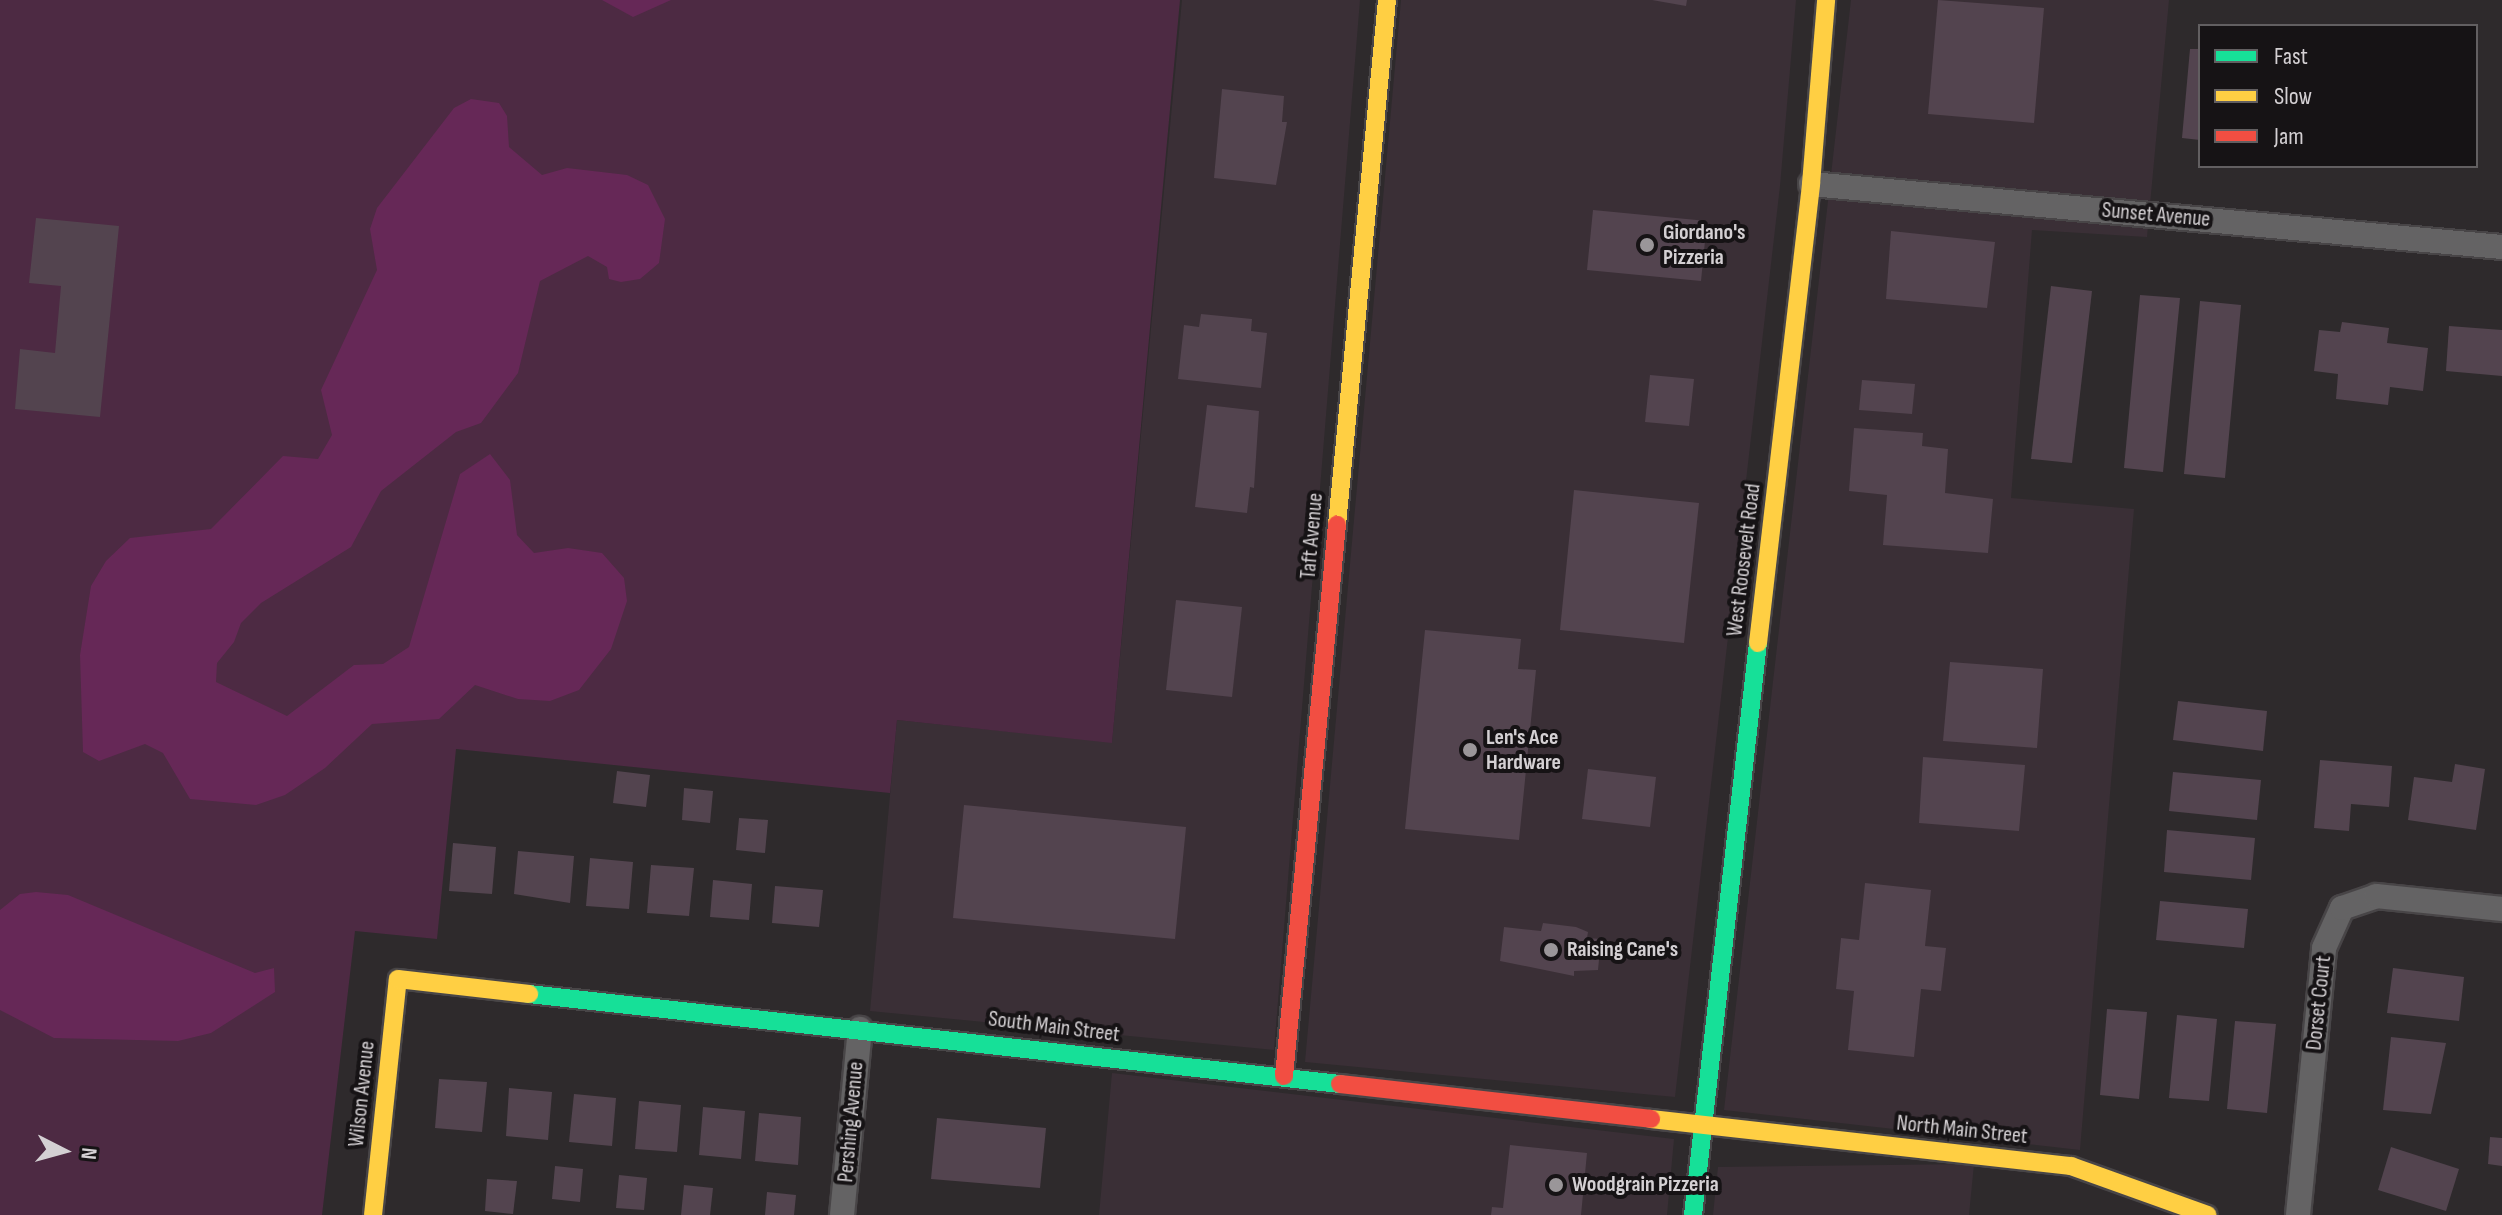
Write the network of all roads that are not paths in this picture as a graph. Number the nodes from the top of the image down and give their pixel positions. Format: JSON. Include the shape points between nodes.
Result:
{"nodes":[{"id":1,"x":1387,"y":0,"type":"edge"},
{"id":2,"x":1826,"y":0,"type":"edge"},
{"id":3,"x":1811,"y":184,"type":"junction"},
{"id":4,"x":2502,"y":247,"type":"edge"},
{"id":5,"x":2502,"y":909,"type":"edge"},
{"id":6,"x":398,"y":979,"type":"joint"},
{"id":7,"x":860,"y":1029,"type":"junction"},
{"id":8,"x":1284,"y":1076,"type":"junction"},
{"id":9,"x":1703,"y":1125,"type":"junction"},
{"id":10,"x":373,"y":1215,"type":"edge"},
{"id":11,"x":842,"y":1215,"type":"edge"},
{"id":12,"x":1693,"y":1215,"type":"edge"},
{"id":13,"x":2208,"y":1215,"type":"edge"},
{"id":14,"x":2298,"y":1215,"type":"edge"}],
"edges":[{"from":1,"to":8,"type":"street","name":"Taft Avenue"},
{"from":2,"to":3,"type":"street","name":"West Roosevelt Road"},
{"from":3,"to":4,"type":"street","name":"Sunset Avenue"},
{"from":3,"to":9,"type":"street","name":"West Roosevelt Road"},
{"from":5,"to":14,"type":"street","name":"Dorset Court","via":[[2376,896],[2342,908],[2324,948]]},
{"from":6,"to":7,"type":"street","name":"South Main Street"},
{"from":6,"to":10,"type":"street","name":"Wilson Avenue"},
{"from":7,"to":8,"type":"street","name":"South Main Street"},
{"from":7,"to":11,"type":"street","name":"Pershing Avenue"},
{"from":8,"to":9,"type":"street","name":"South Main Street"},
{"from":9,"to":12,"type":"street","name":"West Roosevelt Road"},
{"from":9,"to":13,"type":"street","name":"North Main Street","via":[[2071,1166]]}]}
